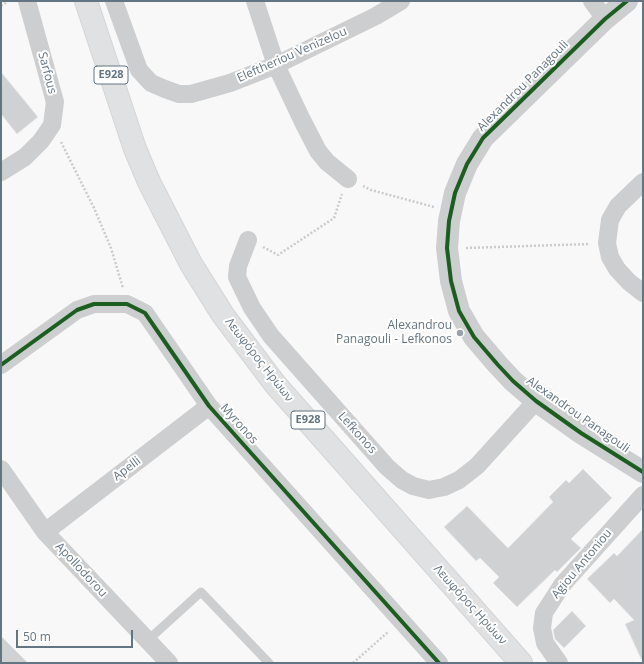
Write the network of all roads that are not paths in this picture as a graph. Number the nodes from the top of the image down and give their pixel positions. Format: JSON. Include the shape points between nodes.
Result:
{"nodes":[{"id":1,"x":27,"y":1,"type":"edge"},
{"id":2,"x":86,"y":1,"type":"edge"},
{"id":3,"x":114,"y":1,"type":"edge"},
{"id":4,"x":255,"y":1,"type":"edge"},
{"id":5,"x":401,"y":1,"type":"edge"},
{"id":6,"x":592,"y":1,"type":"edge"},
{"id":7,"x":627,"y":1,"type":"edge"},
{"id":8,"x":605,"y":19,"type":"junction"},
{"id":9,"x":276,"y":65,"type":"junction"},
{"id":10,"x":1,"y":172,"type":"edge"},
{"id":11,"x":348,"y":179,"type":"road end"},
{"id":12,"x":643,"y":182,"type":"edge"},
{"id":13,"x":248,"y":240,"type":"road end"},
{"id":14,"x":643,"y":293,"type":"edge"},
{"id":15,"x":1,"y":365,"type":"edge"},
{"id":16,"x":536,"y":401,"type":"junction"},
{"id":17,"x":209,"y":406,"type":"junction"},
{"id":18,"x":1,"y":469,"type":"edge"},
{"id":19,"x":643,"y":472,"type":"edge"},
{"id":20,"x":643,"y":494,"type":"edge"},
{"id":21,"x":45,"y":532,"type":"junction"},
{"id":22,"x":147,"y":641,"type":"junction"},
{"id":23,"x":169,"y":663,"type":"edge"},
{"id":24,"x":269,"y":663,"type":"edge"},
{"id":25,"x":439,"y":663,"type":"edge"},
{"id":26,"x":521,"y":663,"type":"edge"},
{"id":27,"x":559,"y":663,"type":"edge"}],
"edges":[{"from":1,"to":10,"type":"street","name":"Sarfous","via":[[55,102],[52,125],[25,157]]},
{"from":2,"to":26,"type":"main road","name":"Λεωφόρος Ηρώων","number":"E928","via":[[135,149],[149,182],[191,264],[223,315],[275,384]]},
{"from":3,"to":9,"type":"street","name":"Eleftheriou Venizelou","via":[[139,70],[151,83],[165,89],[179,94],[191,94],[230,83]]},
{"from":4,"to":9,"type":"street"},
{"from":5,"to":9,"type":"street","name":"Eleftheriou Venizelou"},
{"from":6,"to":8,"type":"street"},
{"from":7,"to":8,"type":"street","name":"Alexandrou Panagouli"},
{"from":8,"to":16,"type":"street","name":"Alexandrou Panagouli","via":[[483,138],[467,164],[451,211],[447,248],[451,281],[459,310],[474,337],[512,382]]},
{"from":9,"to":11,"type":"street","via":[[318,151]]},
{"from":12,"to":14,"type":"street","via":[[618,206],[610,220],[607,243],[610,257],[617,269]]},
{"from":13,"to":16,"type":"street","name":"Lefkonos","via":[[238,266],[237,277],[256,313],[271,336],[402,480],[429,490],[459,480],[477,466]]},
{"from":15,"to":17,"type":"street","name":"Myronos","via":[[77,310],[94,304],[127,304],[145,313]]},
{"from":16,"to":19,"type":"street","name":"Alexandrou Panagouli"},
{"from":17,"to":21,"type":"street","name":"Apelli"},
{"from":17,"to":25,"type":"street","name":"Myronos"},
{"from":18,"to":21,"type":"street","name":"Apollodorou"},
{"from":20,"to":27,"type":"street","name":"Agiou Antoniou","via":[[562,585],[544,613],[542,628],[545,643]]},
{"from":21,"to":22,"type":"street","name":"Apollodorou"},
{"from":22,"to":23,"type":"street","name":"Apollodorou"},
{"from":22,"to":24,"type":"lane","via":[[201,592]]}]}
